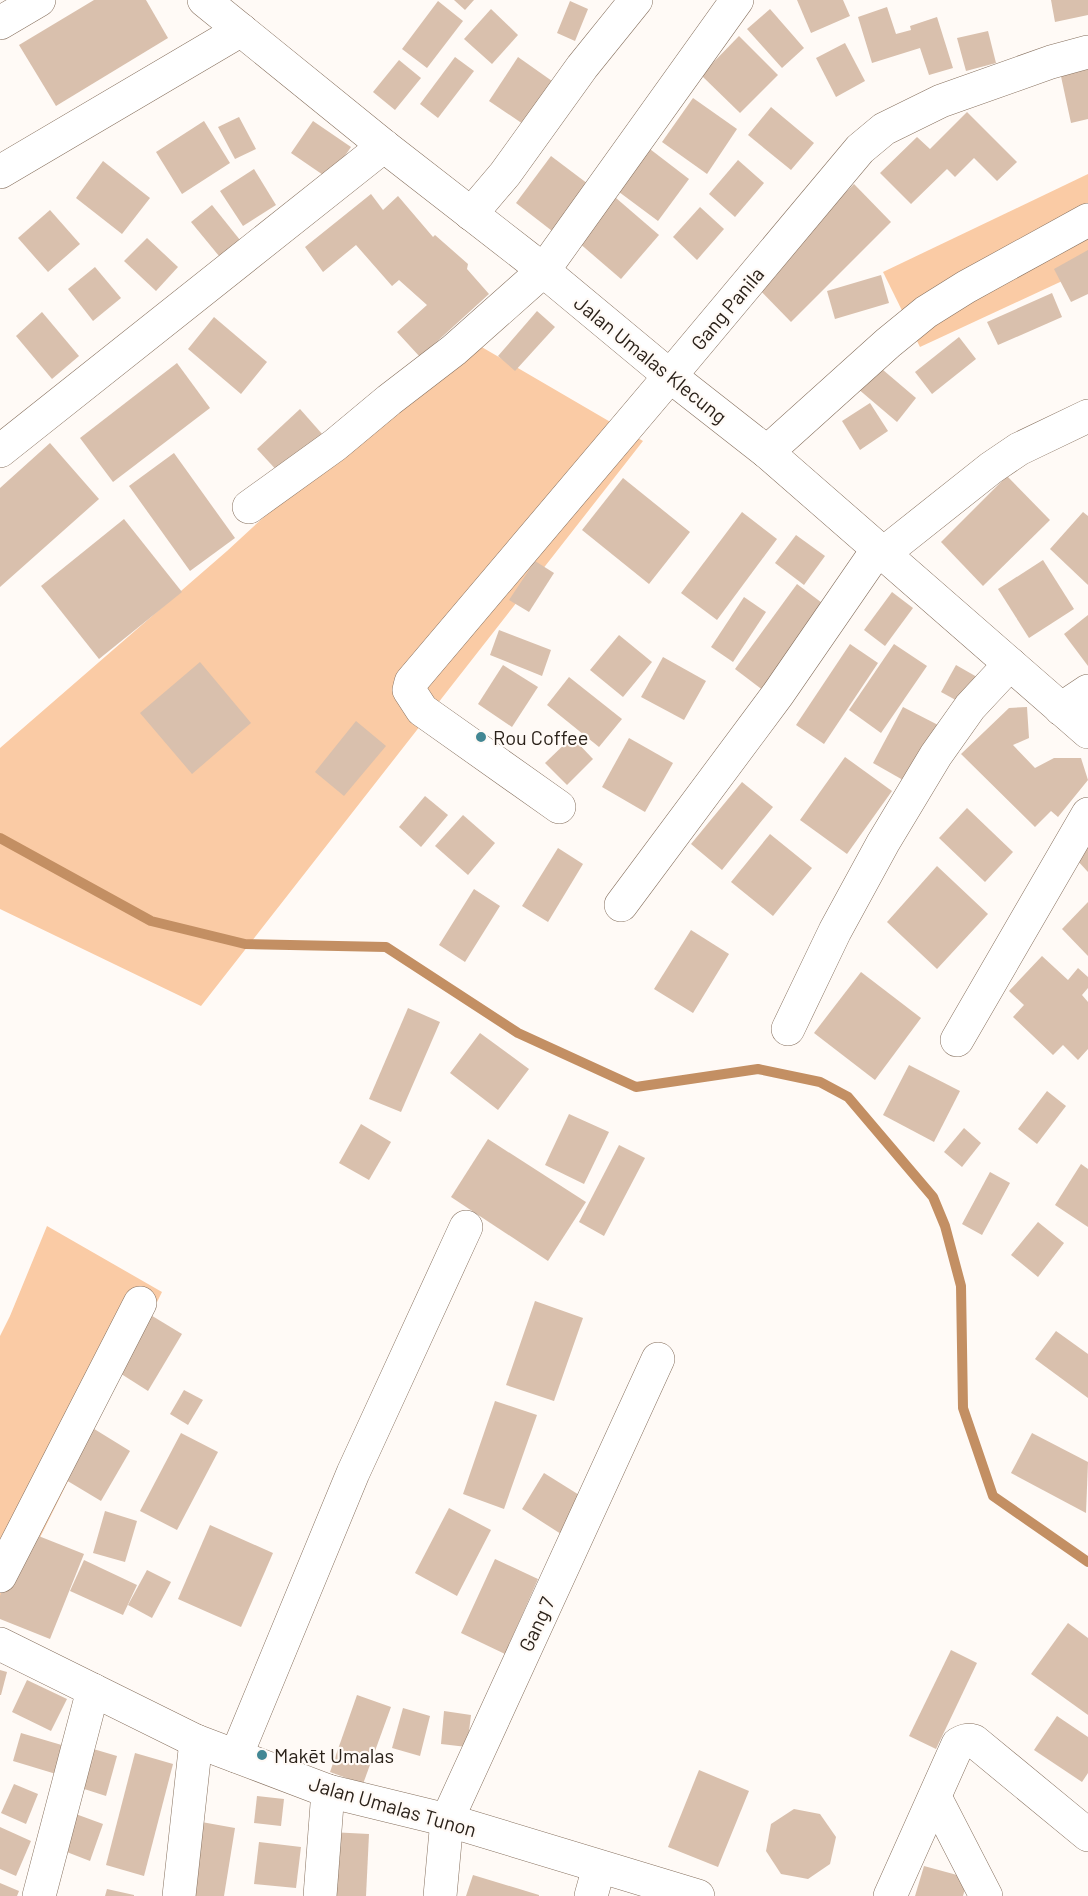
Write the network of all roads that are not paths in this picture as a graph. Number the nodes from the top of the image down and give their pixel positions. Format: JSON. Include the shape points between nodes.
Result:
{"nodes":[{"id":1,"x":39,"y":0,"type":"edge"},
{"id":2,"x":204,"y":0,"type":"edge"},
{"id":3,"x":636,"y":0,"type":"edge"},
{"id":4,"x":737,"y":0,"type":"edge"},
{"id":5,"x":0,"y":23,"type":"edge"},
{"id":6,"x":241,"y":30,"type":"junction"},
{"id":7,"x":1088,"y":52,"type":"edge"},
{"id":8,"x":384,"y":146,"type":"junction"},
{"id":9,"x":0,"y":172,"type":"edge"},
{"id":10,"x":471,"y":214,"type":"junction"},
{"id":11,"x":1088,"y":220,"type":"edge"},
{"id":12,"x":543,"y":271,"type":"junction"},
{"id":13,"x":670,"y":376,"type":"junction"},
{"id":14,"x":1088,"y":416,"type":"edge"},
{"id":15,"x":0,"y":451,"type":"edge"},
{"id":16,"x":767,"y":452,"type":"junction"},
{"id":17,"x":249,"y":507,"type":"dead end"},
{"id":18,"x":881,"y":551,"type":"junction"},
{"id":19,"x":1010,"y":664,"type":"junction"},
{"id":20,"x":1075,"y":700,"type":"edge"},
{"id":21,"x":1088,"y":732,"type":"edge"},
{"id":22,"x":559,"y":807,"type":"dead end"},
{"id":23,"x":1088,"y":814,"type":"edge"},
{"id":24,"x":621,"y":905,"type":"dead end"},
{"id":25,"x":788,"y":1029,"type":"dead end"},
{"id":26,"x":957,"y":1040,"type":"dead end"},
{"id":27,"x":466,"y":1227,"type":"dead end"},
{"id":28,"x":140,"y":1303,"type":"dead end"},
{"id":29,"x":658,"y":1359,"type":"dead end"},
{"id":30,"x":0,"y":1576,"type":"edge"},
{"id":31,"x":0,"y":1644,"type":"edge"},
{"id":32,"x":93,"y":1690,"type":"junction"},
{"id":33,"x":196,"y":1742,"type":"junction"},
{"id":34,"x":236,"y":1756,"type":"junction"},
{"id":35,"x":328,"y":1791,"type":"junction"},
{"id":36,"x":935,"y":1797,"type":"junction"},
{"id":37,"x":447,"y":1820,"type":"junction"},
{"id":38,"x":1088,"y":1835,"type":"edge"},
{"id":39,"x":595,"y":1881,"type":"edge"},
{"id":40,"x":39,"y":1896,"type":"edge"},
{"id":41,"x":179,"y":1896,"type":"edge"},
{"id":42,"x":320,"y":1896,"type":"edge"},
{"id":43,"x":440,"y":1896,"type":"edge"},
{"id":44,"x":698,"y":1896,"type":"edge"},
{"id":45,"x":890,"y":1896,"type":"edge"},
{"id":46,"x":986,"y":1896,"type":"edge"}],
"edges":[{"from":1,"to":5,"type":"street"},
{"from":2,"to":6,"type":"street","name":"Jalan Umalas Klecung"},
{"from":3,"to":10,"type":"street"},
{"from":4,"to":12,"type":"street"},
{"from":6,"to":8,"type":"street","name":"Jalan Umalas Klecung"},
{"from":6,"to":9,"type":"street"},
{"from":7,"to":13,"type":"street","name":"Gang Panila","via":[[942,101],[884,129],[860,149]]},
{"from":8,"to":10,"type":"street","name":"Jalan Umalas Klecung"},
{"from":8,"to":15,"type":"street"},
{"from":10,"to":12,"type":"street","name":"Jalan Umalas Klecung"},
{"from":11,"to":16,"type":"street","via":[[926,312]]},
{"from":12,"to":13,"type":"street","name":"Jalan Umalas Klecung"},
{"from":12,"to":17,"type":"street","via":[[454,350],[335,445]]},
{"from":13,"to":16,"type":"street","name":"Jalan Umalas Klecung"},
{"from":13,"to":22,"type":"street","name":"Gang Panila","via":[[409,685],[422,710]]},
{"from":14,"to":18,"type":"street","via":[[1019,449]]},
{"from":16,"to":18,"type":"street","name":"Jalan Umalas Klecung"},
{"from":18,"to":19,"type":"street","name":"Jalan Umalas Klecung"},
{"from":18,"to":24,"type":"street"},
{"from":19,"to":20,"type":"street","name":"Jalan Umalas Klecung"},
{"from":19,"to":25,"type":"street","via":[[970,707],[936,755],[835,931]]},
{"from":20,"to":21,"type":"street","name":"Jalan Umalas Klecung"},
{"from":23,"to":26,"type":"street"},
{"from":27,"to":34,"type":"street","via":[[353,1473]]},
{"from":28,"to":30,"type":"street"},
{"from":29,"to":37,"type":"street","name":"Gang 7"},
{"from":31,"to":32,"type":"street","name":"Jalan Umalas Tunon"},
{"from":32,"to":33,"type":"street","name":"Jalan Umalas Tunon"},
{"from":32,"to":40,"type":"street"},
{"from":33,"to":34,"type":"street","name":"Jalan Umalas Tunon"},
{"from":33,"to":41,"type":"street"},
{"from":34,"to":35,"type":"street","name":"Jalan Umalas Tunon"},
{"from":35,"to":37,"type":"street","name":"Jalan Umalas Tunon"},
{"from":35,"to":42,"type":"street"},
{"from":36,"to":38,"type":"street","via":[[958,1744],[969,1740]]},
{"from":36,"to":45,"type":"street"},
{"from":36,"to":46,"type":"street"},
{"from":37,"to":39,"type":"street","name":"Jalan Umalas Tunon"},
{"from":37,"to":43,"type":"street","name":"Gang 7"},
{"from":39,"to":44,"type":"street","name":"Jalan Umalas Tunon"}]}
